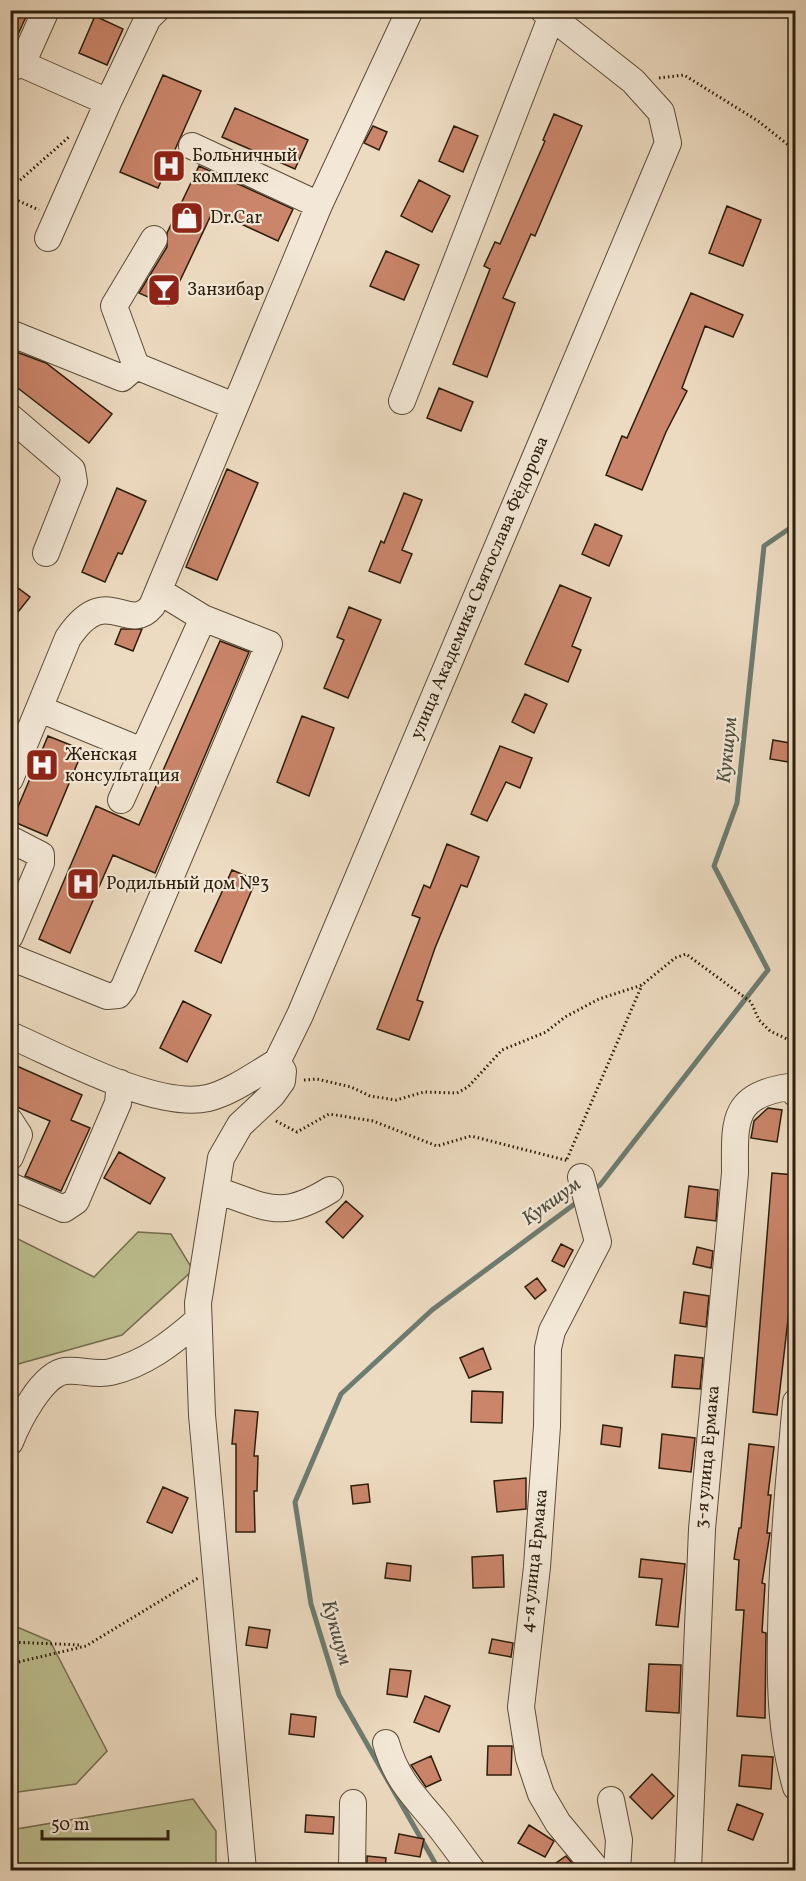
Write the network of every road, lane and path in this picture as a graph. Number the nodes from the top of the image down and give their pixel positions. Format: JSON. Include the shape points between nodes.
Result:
{"nodes":[{"id":1,"x":46,"y":10,"type":"edge"},
{"id":2,"x":410,"y":10,"type":"edge"},
{"id":3,"x":652,"y":10,"type":"edge"},
{"id":4,"x":674,"y":10,"type":"edge"},
{"id":5,"x":144,"y":13,"type":"edge"},
{"id":6,"x":547,"y":14,"type":"edge"},
{"id":7,"x":16,"y":66,"type":"edge"},
{"id":8,"x":633,"y":81,"type":"junction"},
{"id":9,"x":108,"y":102,"type":"junction"},
{"id":10,"x":72,"y":134,"type":"dead end"},
{"id":11,"x":192,"y":146,"type":"dead end"},
{"id":12,"x":795,"y":151,"type":"edge"},
{"id":13,"x":10,"y":189,"type":"edge"},
{"id":14,"x":10,"y":197,"type":"edge"},
{"id":15,"x":319,"y":205,"type":"junction"},
{"id":16,"x":52,"y":228,"type":"joint"},
{"id":17,"x":154,"y":239,"type":"dead end"},
{"id":18,"x":10,"y":333,"type":"edge"},
{"id":19,"x":136,"y":366,"type":"junction"},
{"id":20,"x":402,"y":401,"type":"dead end"},
{"id":21,"x":234,"y":406,"type":"junction"},
{"id":22,"x":10,"y":417,"type":"edge"},
{"id":23,"x":46,"y":553,"type":"dead end"},
{"id":24,"x":159,"y":591,"type":"junction"},
{"id":25,"x":203,"y":618,"type":"junction"},
{"id":26,"x":40,"y":709,"type":"junction"},
{"id":27,"x":142,"y":752,"type":"junction"},
{"id":28,"x":10,"y":779,"type":"edge"},
{"id":29,"x":121,"y":800,"type":"dead end"},
{"id":30,"x":10,"y":839,"type":"edge"},
{"id":31,"x":10,"y":936,"type":"edge"},
{"id":32,"x":10,"y":957,"type":"edge"},
{"id":33,"x":642,"y":985,"type":"junction"},
{"id":34,"x":10,"y":1035,"type":"edge"},
{"id":35,"x":795,"y":1039,"type":"edge"},
{"id":36,"x":279,"y":1071,"type":"junction"},
{"id":37,"x":120,"y":1083,"type":"junction"},
{"id":38,"x":793,"y":1086,"type":"edge"},
{"id":39,"x":257,"y":1110,"type":"junction"},
{"id":40,"x":10,"y":1121,"type":"edge"},
{"id":41,"x":10,"y":1157,"type":"edge"},
{"id":42,"x":574,"y":1168,"type":"junction"},
{"id":43,"x":10,"y":1186,"type":"edge"},
{"id":44,"x":330,"y":1190,"type":"dead end"},
{"id":45,"x":216,"y":1191,"type":"junction"},
{"id":46,"x":197,"y":1321,"type":"junction"},
{"id":47,"x":795,"y":1402,"type":"edge"},
{"id":48,"x":10,"y":1442,"type":"edge"},
{"id":49,"x":215,"y":1567,"type":"junction"},
{"id":50,"x":10,"y":1642,"type":"edge"},
{"id":51,"x":87,"y":1646,"type":"junction"},
{"id":52,"x":10,"y":1664,"type":"edge"},
{"id":53,"x":386,"y":1743,"type":"dead end"},
{"id":54,"x":795,"y":1787,"type":"edge"},
{"id":55,"x":610,"y":1800,"type":"dead end"},
{"id":56,"x":353,"y":1803,"type":"dead end"},
{"id":57,"x":243,"y":1870,"type":"edge"},
{"id":58,"x":352,"y":1870,"type":"edge"},
{"id":59,"x":472,"y":1870,"type":"edge"},
{"id":60,"x":597,"y":1870,"type":"edge"},
{"id":61,"x":617,"y":1870,"type":"edge"},
{"id":62,"x":688,"y":1870,"type":"edge"}],
"edges":[{"from":1,"to":7,"type":"street"},
{"from":2,"to":15,"type":"street"},
{"from":3,"to":4,"type":"path","via":[[660,14]]},
{"from":5,"to":9,"type":"street"},
{"from":6,"to":8,"type":"street"},
{"from":6,"to":20,"type":"street"},
{"from":7,"to":9,"type":"street"},
{"from":8,"to":12,"type":"path","via":[[684,75],[758,121]]},
{"from":8,"to":36,"type":"street","name":"улица Академика Святослава Фёдорова","via":[[661,112],[668,143]]},
{"from":9,"to":16,"type":"street"},
{"from":10,"to":13,"type":"path"},
{"from":11,"to":15,"type":"street"},
{"from":14,"to":16,"type":"path"},
{"from":15,"to":21,"type":"street"},
{"from":17,"to":19,"type":"street","via":[[114,306]]},
{"from":18,"to":19,"type":"street","via":[[122,378]]},
{"from":19,"to":21,"type":"street"},
{"from":21,"to":24,"type":"street"},
{"from":22,"to":23,"type":"street","via":[[72,470],[74,482]]},
{"from":24,"to":25,"type":"street"},
{"from":24,"to":26,"type":"street","via":[[145,614],[134,617],[99,610],[87,615],[68,638]]},
{"from":25,"to":27,"type":"street"},
{"from":25,"to":32,"type":"street","via":[[269,644],[124,987],[118,995],[107,996]]},
{"from":26,"to":27,"type":"street"},
{"from":26,"to":28,"type":"street"},
{"from":27,"to":29,"type":"street"},
{"from":30,"to":31,"type":"street","via":[[36,850],[41,863]]},
{"from":33,"to":35,"type":"path","via":[[675,957],[686,954],[752,1002],[759,1020],[770,1031]]},
{"from":33,"to":36,"type":"path","via":[[599,999],[546,1032],[502,1050],[468,1087],[457,1093],[424,1092],[396,1100]]},
{"from":33,"to":42,"type":"path"},
{"from":34,"to":37,"type":"street"},
{"from":36,"to":37,"type":"street","via":[[210,1097],[191,1100]]},
{"from":36,"to":39,"type":"street","name":"улица Академика Святослава Фёдорова"},
{"from":37,"to":43,"type":"street","via":[[118,1103],[76,1201],[64,1209]]},
{"from":38,"to":62,"type":"street","name":"3-я улица Ермака","via":[[766,1090],[751,1099],[739,1115],[735,1131],[735,1173],[702,1529]]},
{"from":39,"to":42,"type":"path","via":[[297,1132],[329,1114],[373,1121],[436,1146],[471,1136]]},
{"from":39,"to":45,"type":"street","name":"улица Академика Святослава Фёдорова","via":[[240,1125],[226,1146]]},
{"from":40,"to":41,"type":"street","via":[[19,1135]]},
{"from":42,"to":60,"type":"street","name":"4-я улица Ермака","via":[[590,1207],[598,1242],[552,1331],[548,1348],[538,1555],[521,1707],[529,1758],[541,1794],[558,1823]]},
{"from":44,"to":45,"type":"street","via":[[290,1210]]},
{"from":45,"to":46,"type":"street","name":"улица Академика Святослава Фёдорова"},
{"from":46,"to":48,"type":"street","via":[[171,1344],[140,1362],[110,1372],[65,1371],[53,1376],[40,1388]]},
{"from":46,"to":49,"type":"street","name":"улица Академика Святослава Фёдорова"},
{"from":47,"to":54,"type":"street","via":[[782,1567],[780,1676],[783,1731]]},
{"from":49,"to":51,"type":"path"},
{"from":49,"to":57,"type":"street","name":"улица Академика Святослава Фёдорова"},
{"from":50,"to":51,"type":"path"},
{"from":51,"to":52,"type":"path"},
{"from":53,"to":59,"type":"street","via":[[392,1766],[408,1791]]},
{"from":55,"to":61,"type":"street","via":[[619,1840]]},
{"from":56,"to":58,"type":"street"}]}
